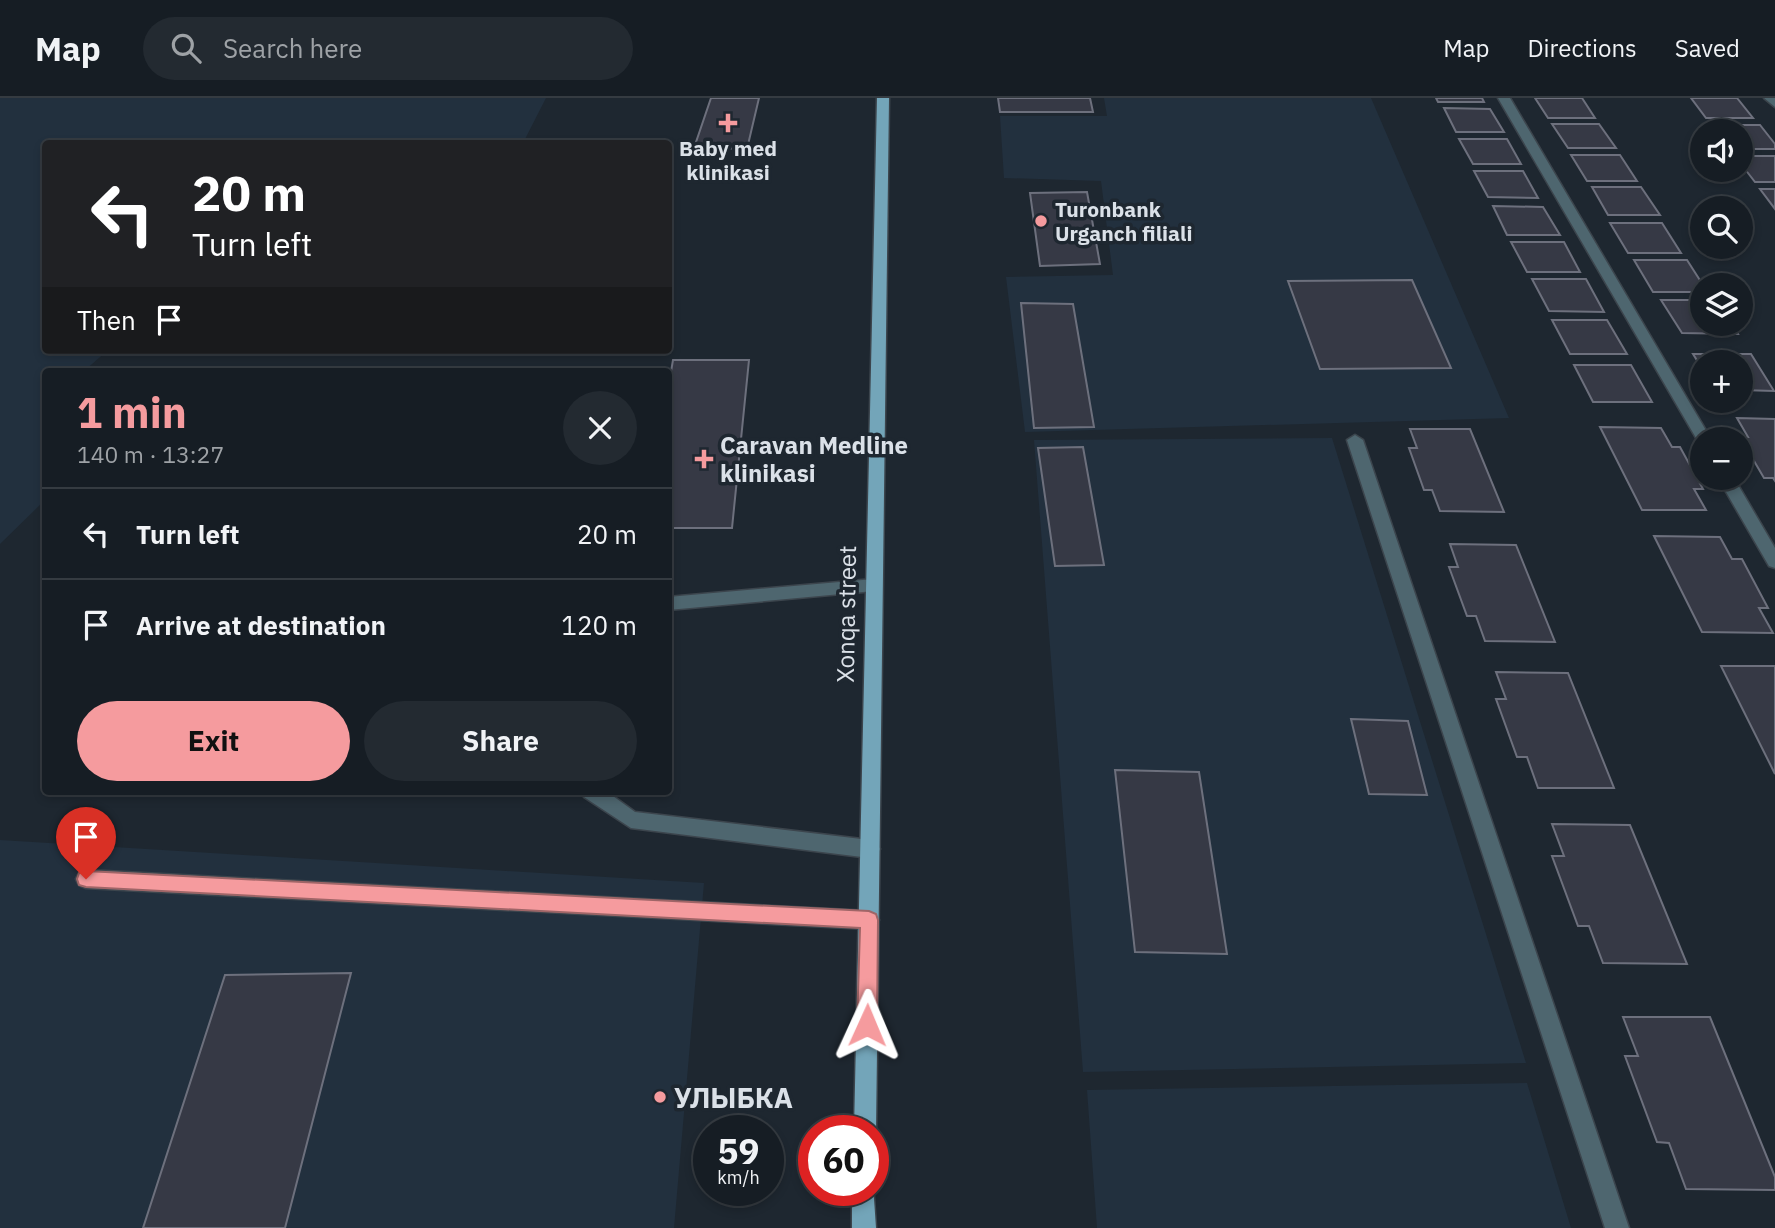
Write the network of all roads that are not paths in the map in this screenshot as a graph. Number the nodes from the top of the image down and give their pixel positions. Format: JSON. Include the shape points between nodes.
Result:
{"nodes":[{"id":1,"x":883,"y":98,"type":"edge"},
{"id":2,"x":1504,"y":98,"type":"edge"},
{"id":3,"x":1770,"y":98,"type":"edge"},
{"id":4,"x":1775,"y":104,"type":"edge"},
{"id":5,"x":1697,"y":427,"type":"edge"},
{"id":6,"x":1355,"y":440,"type":"dead end"},
{"id":7,"x":1733,"y":490,"type":"edge"},
{"id":8,"x":1775,"y":562,"type":"edge"},
{"id":9,"x":874,"y":585,"type":"junction"},
{"id":10,"x":672,"y":604,"type":"edge"},
{"id":11,"x":597,"y":795,"type":"edge"},
{"id":12,"x":870,"y":849,"type":"junction"},
{"id":13,"x":86,"y":879,"type":"dead end"},
{"id":14,"x":869,"y":920,"type":"junction"},
{"id":15,"x":865,"y":1115,"type":"edge"},
{"id":16,"x":864,"y":1206,"type":"edge"},
{"id":17,"x":863,"y":1228,"type":"edge"},
{"id":18,"x":1617,"y":1228,"type":"edge"}],
"edges":[{"from":1,"to":9,"type":"main road","name":"Xonqa street"},
{"from":2,"to":5,"type":"street"},
{"from":3,"to":4,"type":"street"},
{"from":6,"to":18,"type":"street"},
{"from":7,"to":8,"type":"street"},
{"from":9,"to":10,"type":"street"},
{"from":9,"to":12,"type":"main road","name":"Xonqa street"},
{"from":11,"to":12,"type":"street","via":[[631,820]]},
{"from":12,"to":14,"type":"main road","name":"Xonqa street"},
{"from":13,"to":14,"type":"street"},
{"from":14,"to":15,"type":"main road","name":"Xonqa street"},
{"from":16,"to":17,"type":"main road"}]}
